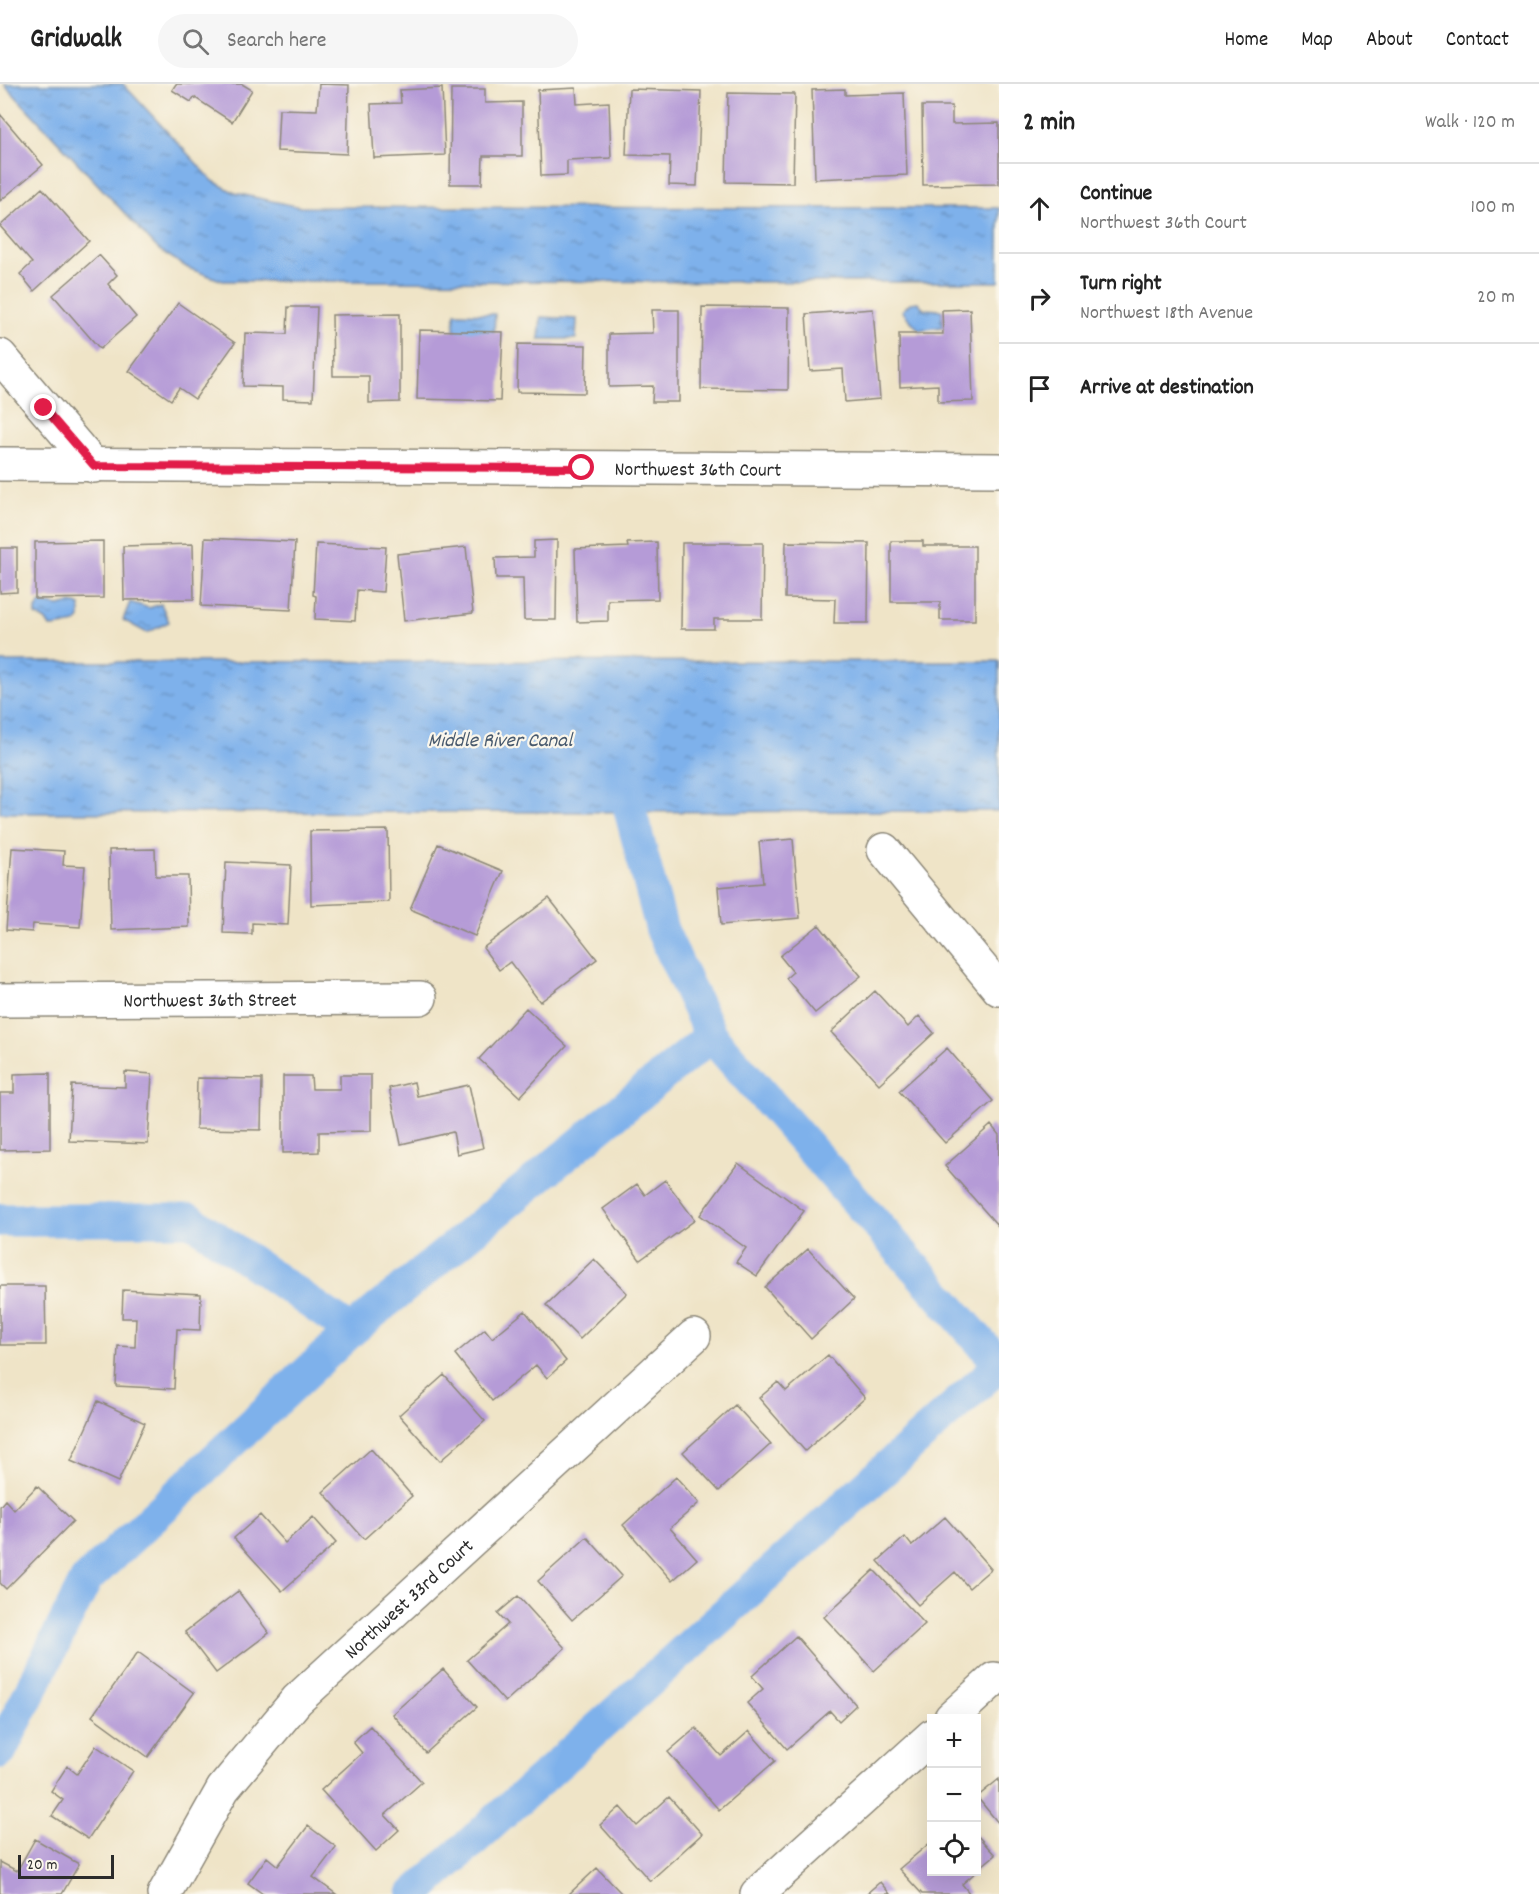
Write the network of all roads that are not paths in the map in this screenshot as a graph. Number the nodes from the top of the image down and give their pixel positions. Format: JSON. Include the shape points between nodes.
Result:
{"nodes":[{"id":1,"x":0,"y":356,"type":"edge"},
{"id":2,"x":0,"y":464,"type":"edge"},
{"id":3,"x":94,"y":466,"type":"junction"},
{"id":4,"x":999,"y":470,"type":"edge"},
{"id":5,"x":884,"y":850,"type":"dead end"},
{"id":6,"x":999,"y":989,"type":"edge"},
{"id":7,"x":420,"y":998,"type":"dead end"},
{"id":8,"x":0,"y":1000,"type":"edge"},
{"id":9,"x":693,"y":1336,"type":"dead end"},
{"id":10,"x":994,"y":1679,"type":"dead end"},
{"id":11,"x":956,"y":1714,"type":"edge"},
{"id":12,"x":927,"y":1741,"type":"edge"},
{"id":13,"x":164,"y":1894,"type":"edge"},
{"id":14,"x":757,"y":1894,"type":"edge"}],
"edges":[{"from":1,"to":3,"type":"street"},
{"from":2,"to":3,"type":"street","name":"Northwest 36th Court"},
{"from":3,"to":4,"type":"street","name":"Northwest 36th Court"},
{"from":5,"to":6,"type":"street"},
{"from":7,"to":8,"type":"street","name":"Northwest 36th Street"},
{"from":9,"to":13,"type":"street","name":"Northwest 33rd Court","via":[[297,1700],[223,1789]]},
{"from":10,"to":11,"type":"street"},
{"from":12,"to":14,"type":"street"}]}
